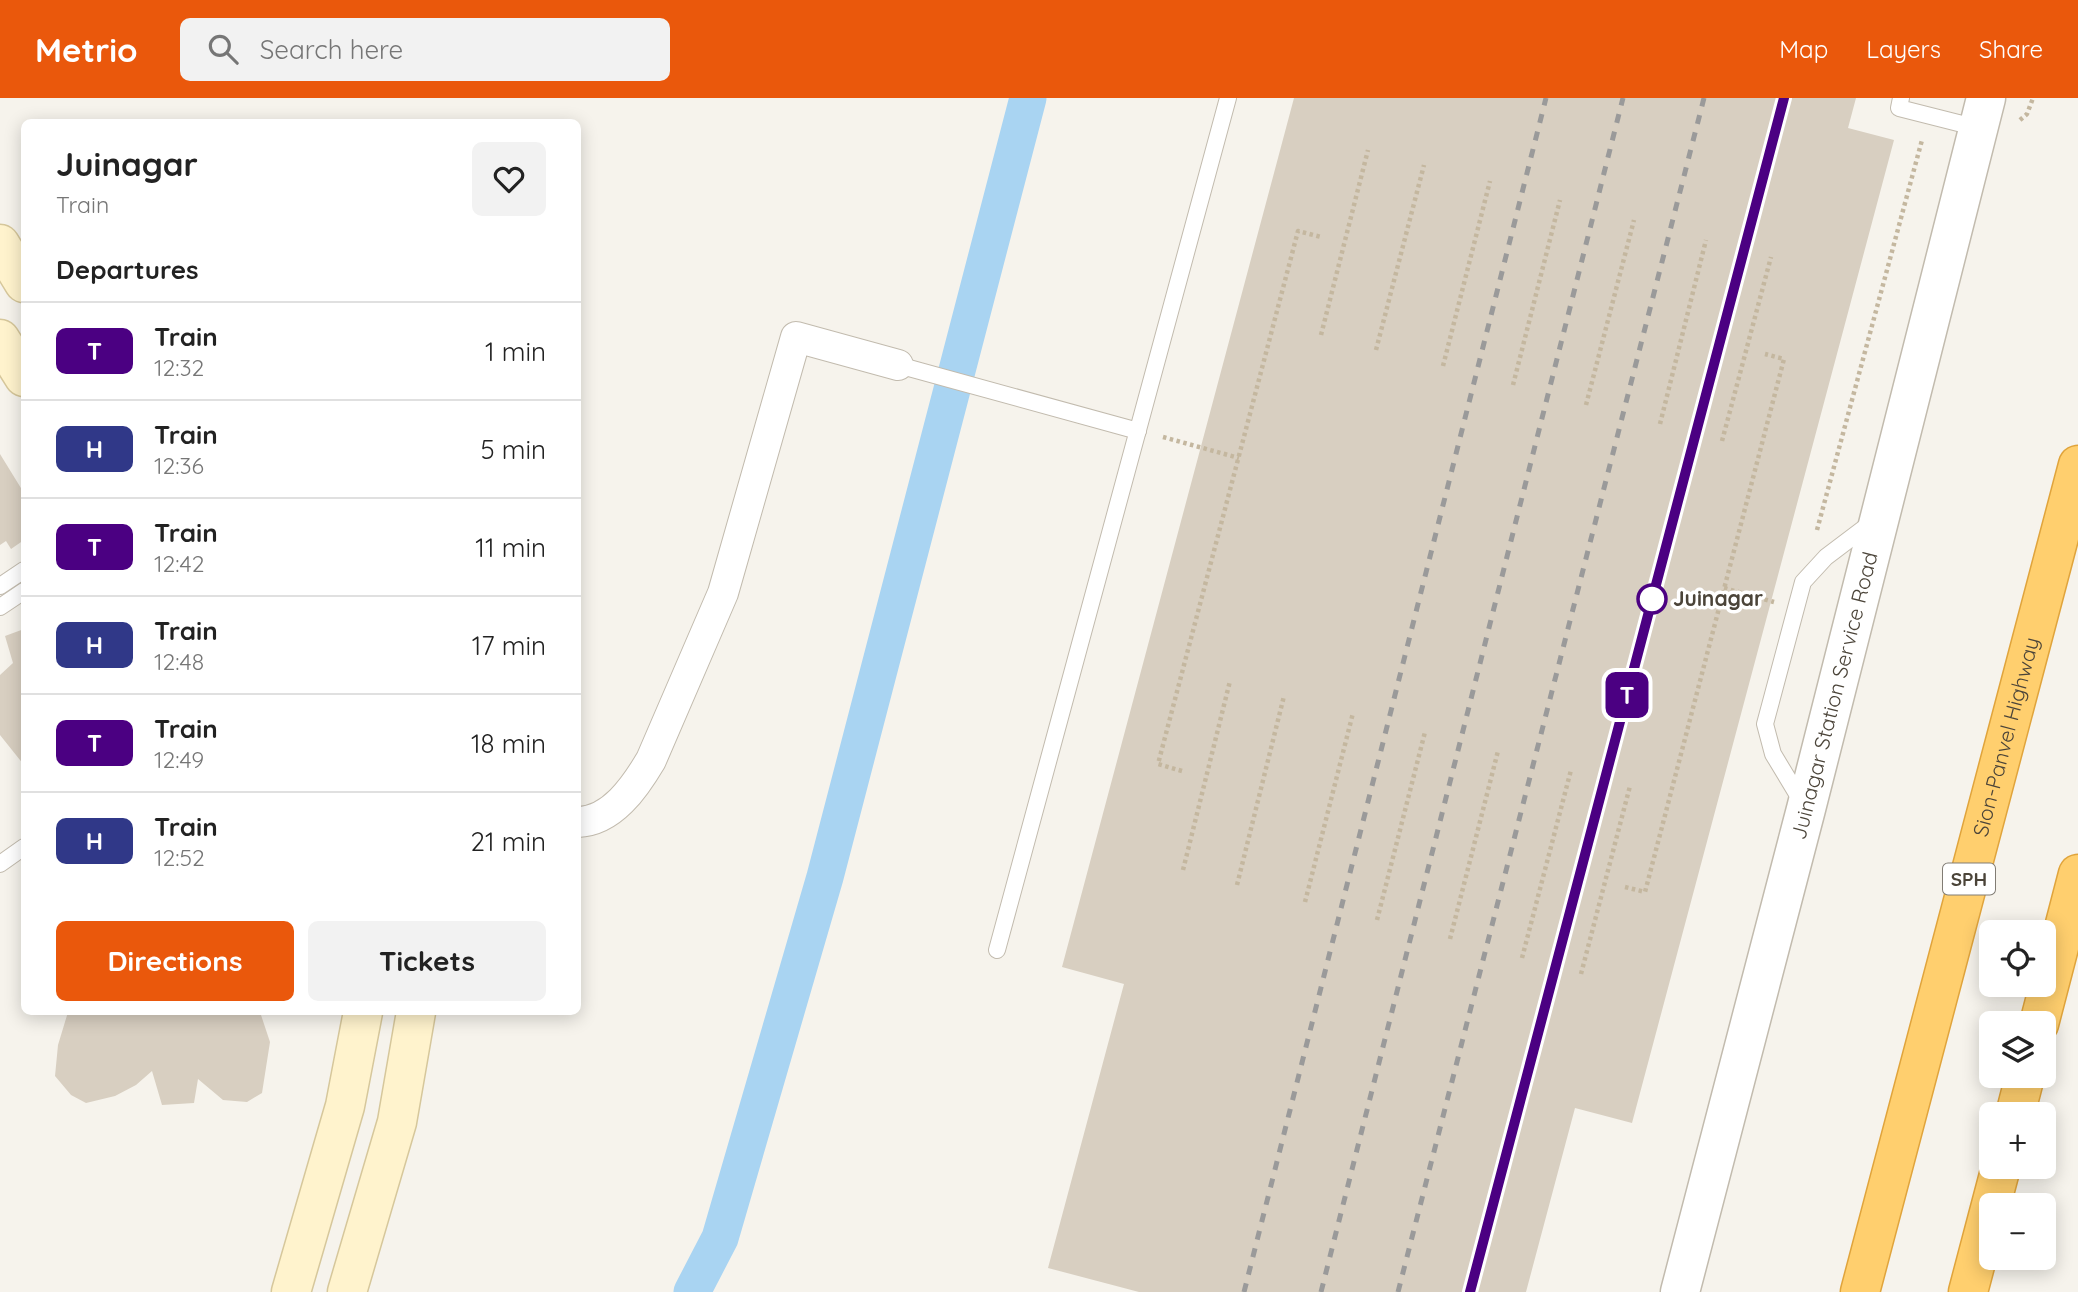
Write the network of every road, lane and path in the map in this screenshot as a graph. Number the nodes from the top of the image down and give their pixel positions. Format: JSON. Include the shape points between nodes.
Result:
{"nodes":[{"id":1,"x":1228,"y":98,"type":"edge"},
{"id":2,"x":1901,"y":98,"type":"edge"},
{"id":3,"x":1982,"y":113,"type":"edge"},
{"id":4,"x":1928,"y":115,"type":"junction"},
{"id":5,"x":1368,"y":150,"type":"dead end"},
{"id":6,"x":1424,"y":165,"type":"dead end"},
{"id":7,"x":1490,"y":181,"type":"dead end"},
{"id":8,"x":1560,"y":200,"type":"dead end"},
{"id":9,"x":1634,"y":220,"type":"dead end"},
{"id":10,"x":1321,"y":237,"type":"dead end"},
{"id":11,"x":1706,"y":240,"type":"dead end"},
{"id":12,"x":0,"y":244,"type":"edge"},
{"id":13,"x":1771,"y":257,"type":"dead end"},
{"id":14,"x":21,"y":278,"type":"edge"},
{"id":15,"x":1321,"y":335,"type":"dead end"},
{"id":16,"x":0,"y":339,"type":"edge"},
{"id":17,"x":1376,"y":350,"type":"dead end"},
{"id":18,"x":1765,"y":354,"type":"dead end"},
{"id":19,"x":898,"y":365,"type":"joint"},
{"id":20,"x":1443,"y":366,"type":"dead end"},
{"id":21,"x":21,"y":372,"type":"edge"},
{"id":22,"x":1513,"y":385,"type":"dead end"},
{"id":23,"x":1586,"y":405,"type":"dead end"},
{"id":24,"x":1660,"y":424,"type":"dead end"},
{"id":25,"x":1138,"y":431,"type":"junction"},
{"id":26,"x":1722,"y":441,"type":"dead end"},
{"id":27,"x":1239,"y":458,"type":"junction"},
{"id":28,"x":2078,"y":465,"type":"edge"},
{"id":29,"x":1881,"y":515,"type":"junction"},
{"id":30,"x":21,"y":572,"type":"edge"},
{"id":31,"x":1803,"y":582,"type":"junction"},
{"id":32,"x":0,"y":586,"type":"edge"},
{"id":33,"x":1724,"y":588,"type":"junction"},
{"id":34,"x":21,"y":593,"type":"edge"},
{"id":35,"x":0,"y":607,"type":"edge"},
{"id":36,"x":1796,"y":608,"type":"junction"},
{"id":37,"x":1230,"y":681,"type":"dead end"},
{"id":38,"x":1284,"y":696,"type":"dead end"},
{"id":39,"x":1353,"y":713,"type":"dead end"},
{"id":40,"x":1425,"y":732,"type":"dead end"},
{"id":41,"x":1497,"y":751,"type":"dead end"},
{"id":42,"x":1571,"y":770,"type":"dead end"},
{"id":43,"x":1182,"y":771,"type":"dead end"},
{"id":44,"x":1630,"y":786,"type":"dead end"},
{"id":45,"x":1806,"y":809,"type":"junction"},
{"id":46,"x":581,"y":822,"type":"edge"},
{"id":47,"x":21,"y":849,"type":"edge"},
{"id":48,"x":0,"y":864,"type":"edge"},
{"id":49,"x":1183,"y":870,"type":"dead end"},
{"id":50,"x":2078,"y":874,"type":"edge"},
{"id":51,"x":1237,"y":885,"type":"dead end"},
{"id":52,"x":1625,"y":887,"type":"dead end"},
{"id":53,"x":1306,"y":902,"type":"dead end"},
{"id":54,"x":1377,"y":920,"type":"dead end"},
{"id":55,"x":1450,"y":939,"type":"dead end"},
{"id":56,"x":997,"y":950,"type":"dead end"},
{"id":57,"x":1522,"y":958,"type":"dead end"},
{"id":58,"x":1581,"y":974,"type":"dead end"},
{"id":59,"x":2042,"y":1011,"type":"edge"},
{"id":60,"x":362,"y":1015,"type":"edge"},
{"id":61,"x":415,"y":1015,"type":"edge"},
{"id":62,"x":1998,"y":1179,"type":"edge"},
{"id":63,"x":291,"y":1292,"type":"edge"},
{"id":64,"x":347,"y":1292,"type":"edge"},
{"id":65,"x":1680,"y":1292,"type":"edge"},
{"id":66,"x":1860,"y":1292,"type":"edge"},
{"id":67,"x":1968,"y":1292,"type":"edge"}],
"edges":[{"from":1,"to":25,"type":"lane"},
{"from":2,"to":4,"type":"lane","via":[[1899,108]]},
{"from":3,"to":4,"type":"lane"},
{"from":3,"to":29,"type":"street","name":"Juinagar Station Service Road"},
{"from":4,"to":31,"type":"path"},
{"from":5,"to":15,"type":"path"},
{"from":6,"to":17,"type":"path"},
{"from":7,"to":20,"type":"path"},
{"from":8,"to":22,"type":"path"},
{"from":9,"to":23,"type":"path"},
{"from":10,"to":27,"type":"path","via":[[1298,231]]},
{"from":11,"to":24,"type":"path"},
{"from":12,"to":14,"type":"main road"},
{"from":13,"to":26,"type":"path"},
{"from":16,"to":21,"type":"main road"},
{"from":18,"to":33,"type":"path","via":[[1784,359]]},
{"from":19,"to":25,"type":"lane"},
{"from":19,"to":46,"type":"street","via":[[796,337],[723,593],[651,760],[636,785],[615,806],[591,822]]},
{"from":25,"to":27,"type":"path"},
{"from":25,"to":56,"type":"lane"},
{"from":27,"to":43,"type":"path","via":[[1158,764]]},
{"from":28,"to":66,"type":"highway","name":"Sion-Panvel Highway","number":"SPH"},
{"from":29,"to":31,"type":"lane","via":[[1826,557]]},
{"from":29,"to":45,"type":"street","name":"Juinagar Station Service Road"},
{"from":30,"to":32,"type":"lane"},
{"from":31,"to":36,"type":"lane"},
{"from":33,"to":36,"type":"path"},
{"from":33,"to":52,"type":"path","via":[[1645,892]]},
{"from":34,"to":35,"type":"lane"},
{"from":36,"to":45,"type":"lane","via":[[1765,724],[1773,754]]},
{"from":37,"to":49,"type":"path"},
{"from":38,"to":51,"type":"path"},
{"from":39,"to":53,"type":"path"},
{"from":40,"to":54,"type":"path"},
{"from":41,"to":55,"type":"path"},
{"from":42,"to":57,"type":"path"},
{"from":44,"to":58,"type":"path"},
{"from":45,"to":65,"type":"street","name":"Juinagar Station Service Road"},
{"from":47,"to":48,"type":"lane"},
{"from":50,"to":59,"type":"highway"},
{"from":60,"to":63,"type":"main road","via":[[345,1107]]},
{"from":61,"to":64,"type":"main road","via":[[397,1122]]},
{"from":62,"to":67,"type":"highway"}]}
